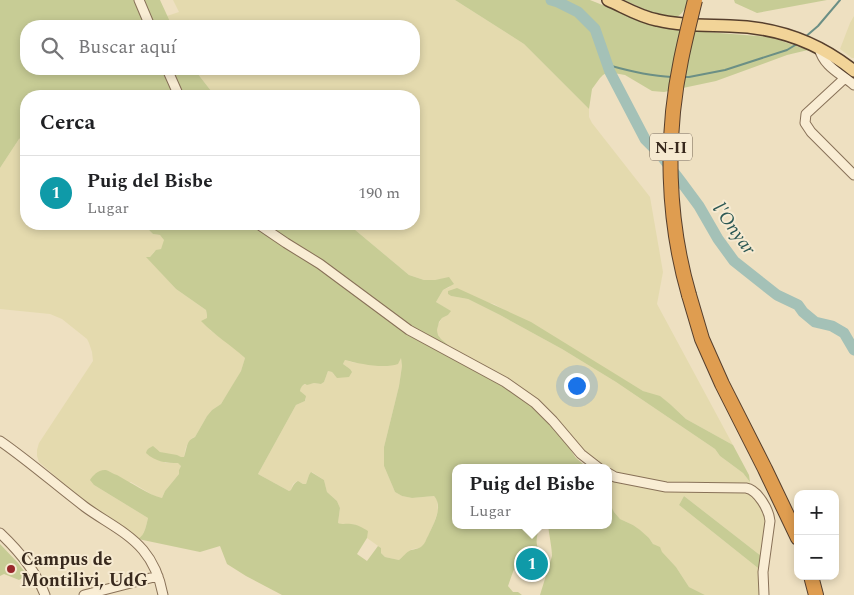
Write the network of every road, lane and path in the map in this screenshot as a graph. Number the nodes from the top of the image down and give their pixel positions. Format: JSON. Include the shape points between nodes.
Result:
{"nodes":[{"id":1,"x":139,"y":0,"type":"edge"},
{"id":2,"x":608,"y":0,"type":"edge"},
{"id":3,"x":695,"y":0,"type":"edge"},
{"id":4,"x":147,"y":20,"type":"edge"},
{"id":5,"x":849,"y":74,"type":"edge"},
{"id":6,"x":170,"y":75,"type":"edge"},
{"id":7,"x":854,"y":86,"type":"edge"},
{"id":8,"x":176,"y":90,"type":"edge"},
{"id":9,"x":854,"y":175,"type":"edge"},
{"id":10,"x":267,"y":230,"type":"edge"},
{"id":11,"x":0,"y":441,"type":"edge"},
{"id":12,"x":594,"y":464,"type":"edge"},
{"id":13,"x":612,"y":475,"type":"edge"},
{"id":14,"x":0,"y":533,"type":"edge"},
{"id":15,"x":797,"y":535,"type":"edge"},
{"id":16,"x":158,"y":576,"type":"junction"},
{"id":17,"x":812,"y":580,"type":"edge"},
{"id":18,"x":45,"y":595,"type":"edge"},
{"id":19,"x":84,"y":595,"type":"edge"},
{"id":20,"x":163,"y":595,"type":"edge"},
{"id":21,"x":764,"y":595,"type":"edge"},
{"id":22,"x":816,"y":595,"type":"edge"}],
"edges":[{"from":1,"to":4,"type":"street"},
{"from":2,"to":5,"type":"main road","via":[[644,16],[677,24],[739,26],[789,35],[839,59]]},
{"from":3,"to":15,"type":"highway","number":"N-II","bridge":true,"via":[[677,83],[670,155],[678,250],[702,339]]},
{"from":5,"to":7,"type":"street"},
{"from":5,"to":9,"type":"street","via":[[806,114],[805,123]]},
{"from":6,"to":8,"type":"street"},
{"from":10,"to":12,"type":"street","via":[[320,264],[409,330],[519,391],[535,403]]},
{"from":11,"to":16,"type":"street","via":[[144,550]]},
{"from":13,"to":21,"type":"street","via":[[666,487],[746,488],[754,491],[770,521],[763,572]]},
{"from":14,"to":18,"type":"street","via":[[16,548]]},
{"from":16,"to":19,"type":"street"},
{"from":16,"to":20,"type":"street"},
{"from":17,"to":22,"type":"highway"}]}
